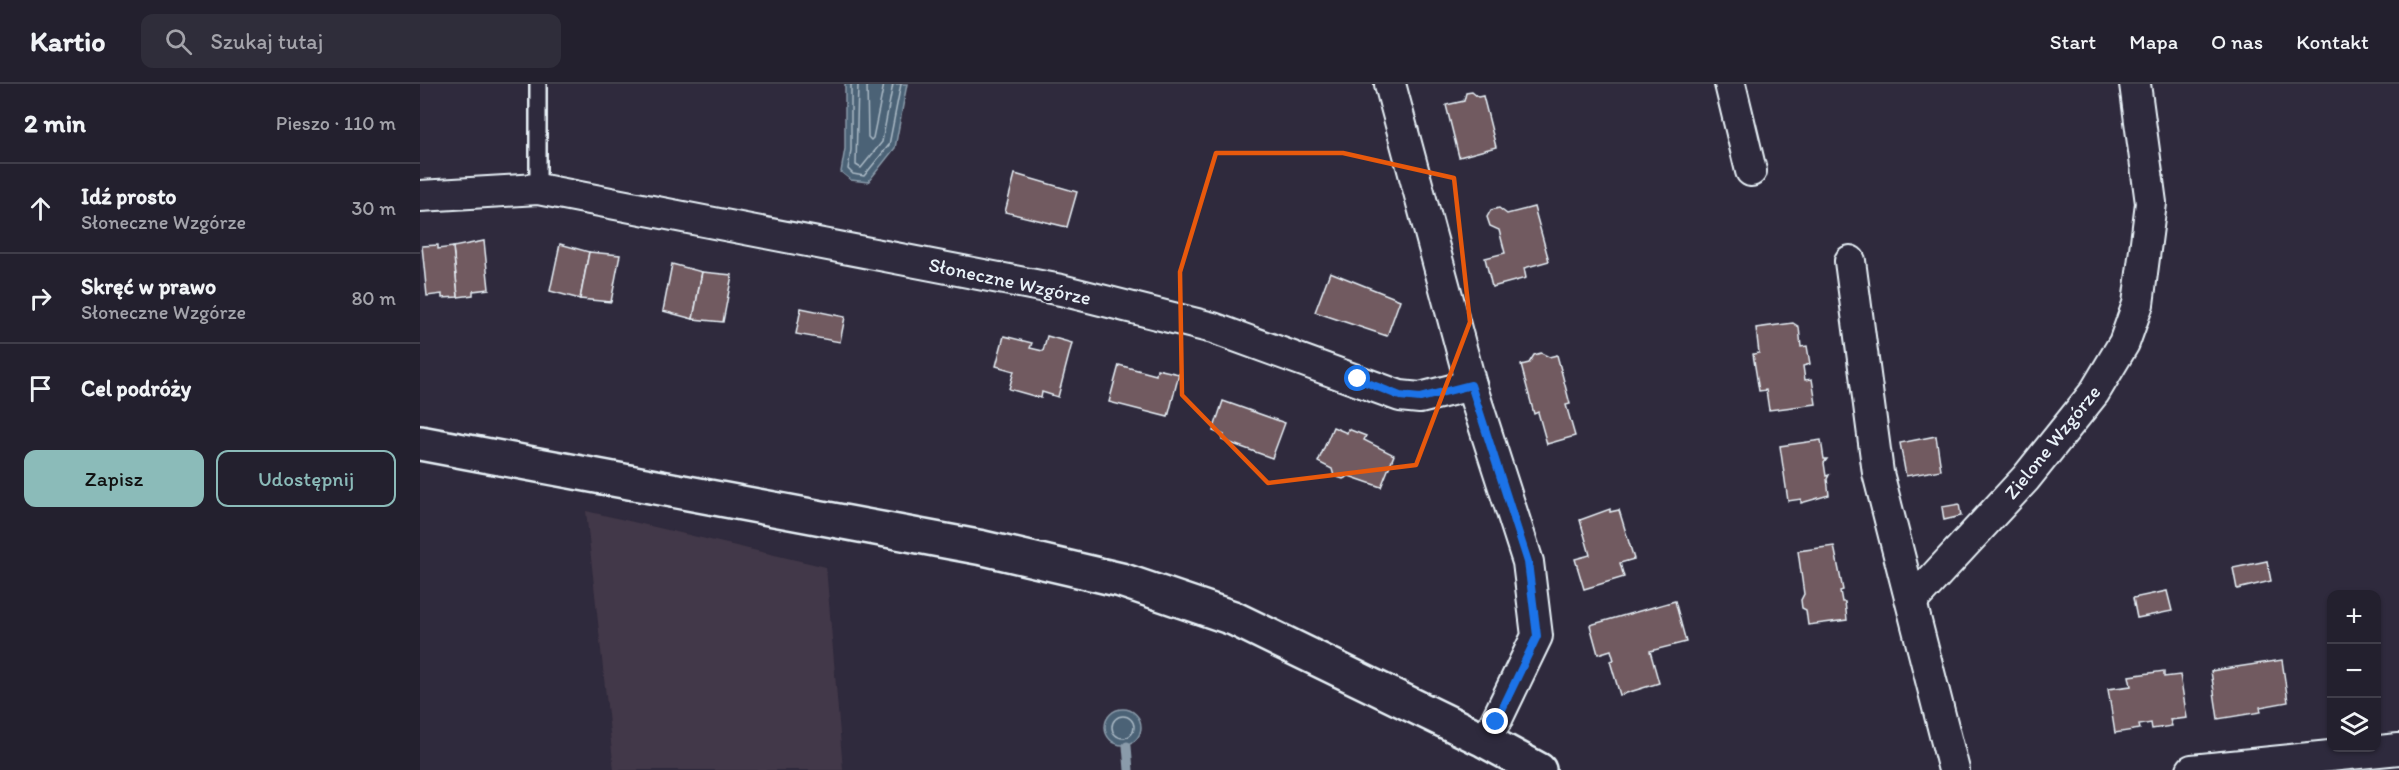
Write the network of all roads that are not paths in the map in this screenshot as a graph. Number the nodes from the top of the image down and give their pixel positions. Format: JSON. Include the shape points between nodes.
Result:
{"nodes":[{"id":1,"x":538,"y":84,"type":"edge"},
{"id":2,"x":1389,"y":84,"type":"edge"},
{"id":3,"x":1730,"y":84,"type":"edge"},
{"id":4,"x":2135,"y":84,"type":"edge"},
{"id":5,"x":1751,"y":171,"type":"dead end"},
{"id":6,"x":538,"y":189,"type":"junction"},
{"id":7,"x":420,"y":196,"type":"edge"},
{"id":8,"x":1850,"y":261,"type":"dead end"},
{"id":9,"x":1471,"y":385,"type":"junction"},
{"id":10,"x":420,"y":443,"type":"edge"},
{"id":11,"x":1912,"y":600,"type":"junction"},
{"id":12,"x":1484,"y":740,"type":"junction"},
{"id":13,"x":2399,"y":749,"type":"edge"},
{"id":14,"x":2365,"y":762,"type":"edge"},
{"id":15,"x":1539,"y":770,"type":"edge"},
{"id":16,"x":1954,"y":770,"type":"edge"},
{"id":17,"x":2192,"y":770,"type":"edge"}],
"edges":[{"from":1,"to":6,"type":"lane"},
{"from":2,"to":9,"type":"street"},
{"from":3,"to":5,"type":"street"},
{"from":4,"to":11,"type":"street","name":"Zielone Wzgórze","via":[[2151,203],[2138,304],[2124,343],[2094,393],[2026,478]]},
{"from":6,"to":7,"type":"street","name":"Słoneczne Wzgórze"},
{"from":6,"to":9,"type":"street","name":"Słoneczne Wzgórze","via":[[1061,290],[1213,328],[1400,396],[1420,398]]},
{"from":8,"to":11,"type":"street","via":[[1878,473]]},
{"from":9,"to":12,"type":"street","via":[[1528,562],[1537,636]]},
{"from":10,"to":12,"type":"street","via":[[983,548],[1121,580],[1233,618]]},
{"from":11,"to":16,"type":"street"},
{"from":12,"to":15,"type":"street"},
{"from":13,"to":14,"type":"street"},
{"from":14,"to":17,"type":"street"}]}
